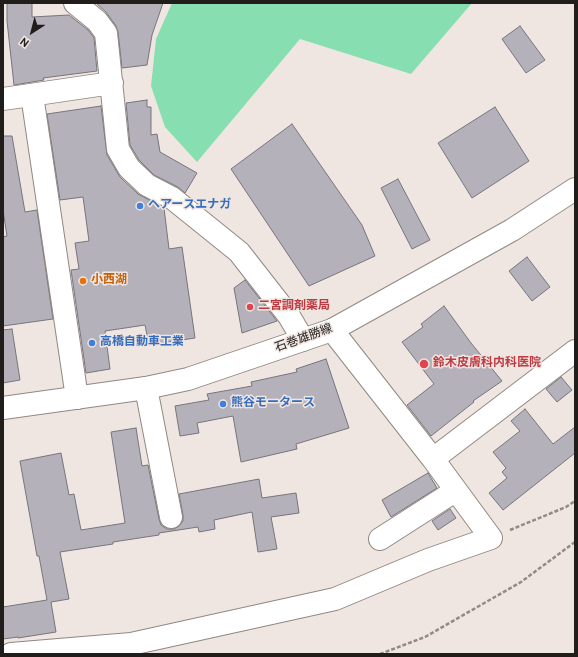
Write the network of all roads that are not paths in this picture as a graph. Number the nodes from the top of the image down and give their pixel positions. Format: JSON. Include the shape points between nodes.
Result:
{"nodes":[{"id":1,"x":75,"y":3,"type":"edge"},
{"id":2,"x":112,"y":83,"type":"junction"},
{"id":3,"x":32,"y":95,"type":"junction"},
{"id":4,"x":3,"y":99,"type":"edge"},
{"id":5,"x":575,"y":189,"type":"edge"},
{"id":6,"x":332,"y":330,"type":"junction"},
{"id":7,"x":303,"y":340,"type":"junction"},
{"id":8,"x":575,"y":351,"type":"edge"},
{"id":9,"x":146,"y":388,"type":"junction"},
{"id":10,"x":77,"y":398,"type":"junction"},
{"id":11,"x":3,"y":408,"type":"edge"},
{"id":12,"x":433,"y":459,"type":"junction"},
{"id":13,"x":455,"y":491,"type":"junction"},
{"id":14,"x":171,"y":518,"type":"dead end"},
{"id":15,"x":380,"y":539,"type":"dead end"},
{"id":16,"x":11,"y":654,"type":"edge"}],
"edges":[{"from":1,"to":2,"type":"street","via":[[97,21],[106,33]]},
{"from":2,"to":3,"type":"street"},
{"from":2,"to":7,"type":"street","via":[[118,149],[129,168],[147,185],[172,198],[239,252],[289,316]]},
{"from":3,"to":4,"type":"street"},
{"from":3,"to":10,"type":"street"},
{"from":5,"to":6,"type":"street","name":"石巻雄勝線","via":[[512,230]]},
{"from":6,"to":7,"type":"street","name":"石巻雄勝線"},
{"from":6,"to":12,"type":"street"},
{"from":7,"to":9,"type":"street","name":"石巻雄勝線","via":[[188,379]]},
{"from":8,"to":12,"type":"street"},
{"from":9,"to":10,"type":"street","name":"石巻雄勝線"},
{"from":9,"to":14,"type":"street"},
{"from":10,"to":11,"type":"street","name":"石巻雄勝線"},
{"from":12,"to":13,"type":"street"},
{"from":13,"to":15,"type":"street"},
{"from":13,"to":16,"type":"street","via":[[491,538],[428,560],[335,598],[131,644]]}]}
